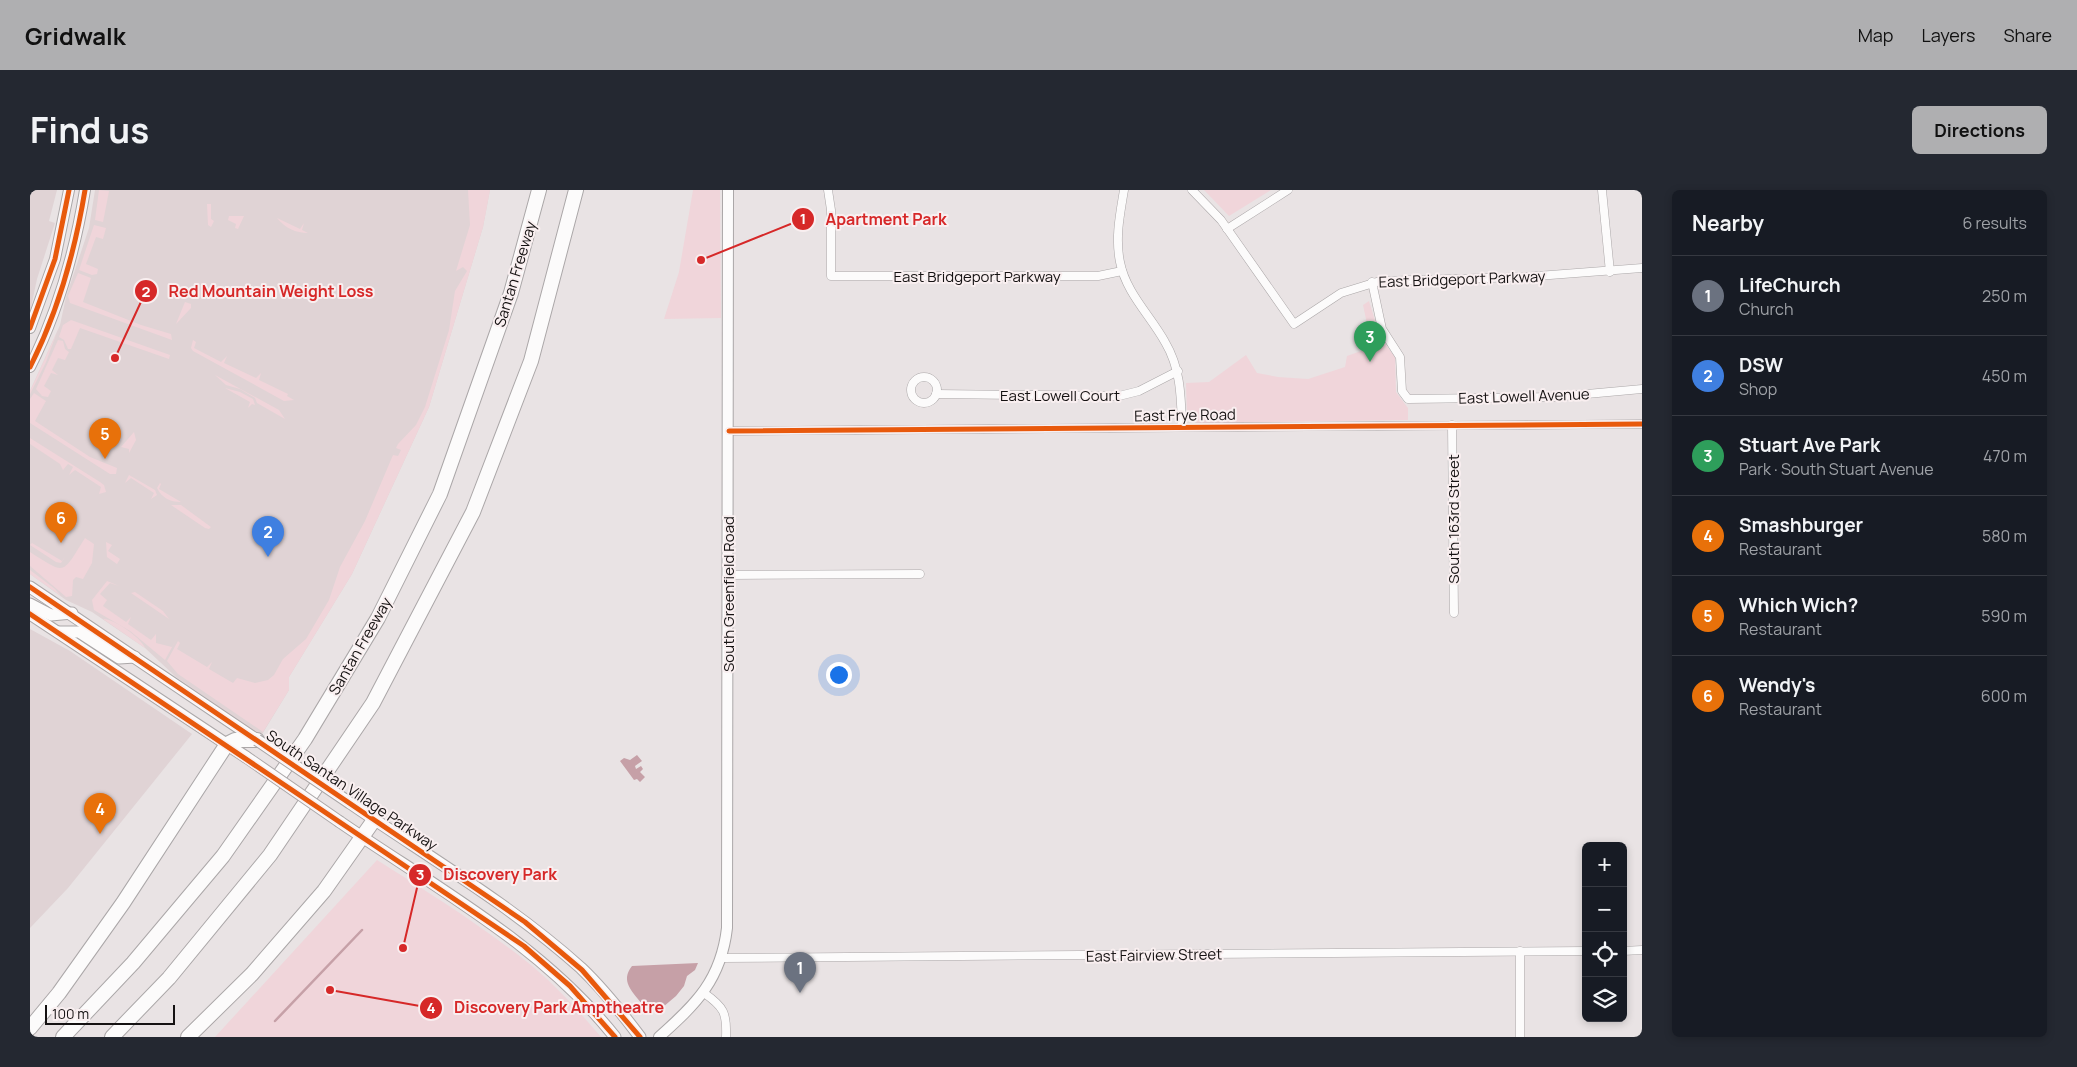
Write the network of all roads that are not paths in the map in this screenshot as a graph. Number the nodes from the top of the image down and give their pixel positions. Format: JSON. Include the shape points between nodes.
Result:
{"nodes":[{"id":1,"x":69,"y":190,"type":"edge"},
{"id":2,"x":85,"y":190,"type":"edge"},
{"id":3,"x":539,"y":190,"type":"edge"},
{"id":4,"x":576,"y":190,"type":"edge"},
{"id":5,"x":728,"y":190,"type":"edge"},
{"id":6,"x":828,"y":190,"type":"edge"},
{"id":7,"x":1124,"y":190,"type":"edge"},
{"id":8,"x":1192,"y":190,"type":"edge"},
{"id":9,"x":1288,"y":190,"type":"edge"},
{"id":10,"x":1602,"y":190,"type":"edge"},
{"id":11,"x":1227,"y":229,"type":"junction"},
{"id":12,"x":1642,"y":268,"type":"edge"},
{"id":13,"x":1122,"y":271,"type":"junction"},
{"id":14,"x":1610,"y":272,"type":"junction"},
{"id":15,"x":1372,"y":282,"type":"junction"},
{"id":16,"x":30,"y":328,"type":"edge"},
{"id":17,"x":30,"y":367,"type":"edge"},
{"id":18,"x":1178,"y":371,"type":"junction"},
{"id":19,"x":1642,"y":389,"type":"edge"},
{"id":20,"x":936,"y":394,"type":"dead end"},
{"id":21,"x":1642,"y":424,"type":"edge"},
{"id":22,"x":1452,"y":425,"type":"junction"},
{"id":23,"x":1182,"y":427,"type":"junction"},
{"id":24,"x":729,"y":431,"type":"junction"},
{"id":25,"x":920,"y":574,"type":"dead end"},
{"id":26,"x":728,"y":575,"type":"junction"},
{"id":27,"x":30,"y":587,"type":"edge"},
{"id":28,"x":30,"y":604,"type":"edge"},
{"id":29,"x":72,"y":613,"type":"junction"},
{"id":30,"x":1454,"y":613,"type":"dead end"},
{"id":31,"x":30,"y":614,"type":"edge"},
{"id":32,"x":58,"y":632,"type":"junction"},
{"id":33,"x":135,"y":658,"type":"junction"},
{"id":34,"x":257,"y":740,"type":"junction"},
{"id":35,"x":226,"y":744,"type":"junction"},
{"id":36,"x":374,"y":820,"type":"junction"},
{"id":37,"x":362,"y":837,"type":"junction"},
{"id":38,"x":1627,"y":950,"type":"edge"},
{"id":39,"x":1642,"y":950,"type":"edge"},
{"id":40,"x":1582,"y":951,"type":"edge"},
{"id":41,"x":1520,"y":952,"type":"junction"},
{"id":42,"x":722,"y":958,"type":"junction"},
{"id":43,"x":704,"y":993,"type":"junction"},
{"id":44,"x":30,"y":1028,"type":"edge"},
{"id":45,"x":64,"y":1037,"type":"edge"},
{"id":46,"x":112,"y":1037,"type":"edge"},
{"id":47,"x":188,"y":1037,"type":"edge"},
{"id":48,"x":614,"y":1037,"type":"edge"},
{"id":49,"x":640,"y":1037,"type":"edge"},
{"id":50,"x":659,"y":1037,"type":"edge"},
{"id":51,"x":726,"y":1037,"type":"edge"},
{"id":52,"x":1520,"y":1037,"type":"edge"}],
"edges":[{"from":1,"to":16,"type":"street","via":[[55,259]]},
{"from":2,"to":17,"type":"street","via":[[62,288]]},
{"from":3,"to":45,"type":"highway","name":"Santan Freeway","via":[[511,293],[440,494],[378,618],[305,739],[223,856],[133,963]]},
{"from":4,"to":46,"type":"highway","via":[[531,361],[473,512],[373,703],[270,855],[169,978]]},
{"from":5,"to":24,"type":"street","name":"South Greenfield Road"},
{"from":6,"to":13,"type":"street","name":"East Bridgeport Parkway","via":[[832,276],[1098,276]]},
{"from":7,"to":13,"type":"street","via":[[1117,242]]},
{"from":8,"to":11,"type":"street","via":[[1215,211]]},
{"from":9,"to":11,"type":"street"},
{"from":10,"to":14,"type":"street"},
{"from":11,"to":15,"type":"street","name":"East Bridgeport Parkway","via":[[1294,324],[1336,296]]},
{"from":12,"to":14,"type":"street","name":"East Bridgeport Parkway"},
{"from":13,"to":18,"type":"street","via":[[1131,292],[1166,343]]},
{"from":14,"to":15,"type":"street","name":"East Bridgeport Parkway"},
{"from":15,"to":19,"type":"street","name":"East Lowell Avenue","via":[[1382,329],[1401,360],[1402,391],[1406,398],[1545,397]]},
{"from":18,"to":20,"type":"street","name":"East Lowell Court","via":[[1138,391],[1119,396]]},
{"from":18,"to":23,"type":"street"},
{"from":21,"to":22,"type":"street","name":"East Frye Road"},
{"from":22,"to":23,"type":"street","name":"East Frye Road"},
{"from":22,"to":30,"type":"street","name":"South 163rd Street"},
{"from":23,"to":24,"type":"street","name":"East Frye Road"},
{"from":24,"to":26,"type":"street","name":"South Greenfield Road"},
{"from":25,"to":26,"type":"street"},
{"from":26,"to":42,"type":"street","name":"South Greenfield Road","via":[[728,908]]},
{"from":27,"to":29,"type":"main road","name":"South Santan Village Parkway"},
{"from":28,"to":29,"type":"main road","via":[[51,615]]},
{"from":29,"to":33,"type":"main road","name":"South Santan Village Parkway"},
{"from":31,"to":32,"type":"main road"},
{"from":32,"to":33,"type":"main road","via":[[79,632],[119,658]]},
{"from":32,"to":35,"type":"main road"},
{"from":33,"to":34,"type":"main road","name":"South Santan Village Parkway"},
{"from":34,"to":35,"type":"highway","via":[[235,740]]},
{"from":34,"to":36,"type":"main road","name":"South Santan Village Parkway","bridge":true},
{"from":35,"to":37,"type":"main road","bridge":true},
{"from":35,"to":44,"type":"highway","via":[[117,910],[59,993]]},
{"from":36,"to":37,"type":"highway"},
{"from":36,"to":49,"type":"main road","name":"South Santan Village Parkway","via":[[550,942],[598,986]]},
{"from":37,"to":47,"type":"highway","via":[[324,891],[252,974]]},
{"from":37,"to":48,"type":"main road","via":[[524,946],[570,986]]},
{"from":38,"to":39,"type":"street"},
{"from":40,"to":41,"type":"street","name":"East Fairview Street"},
{"from":41,"to":42,"type":"street","name":"East Fairview Street"},
{"from":41,"to":52,"type":"street"},
{"from":42,"to":43,"type":"street","name":"South Greenfield Road"},
{"from":43,"to":50,"type":"street","name":"South Greenfield Road"},
{"from":43,"to":51,"type":"street","via":[[723,1008],[727,1021]]}]}
